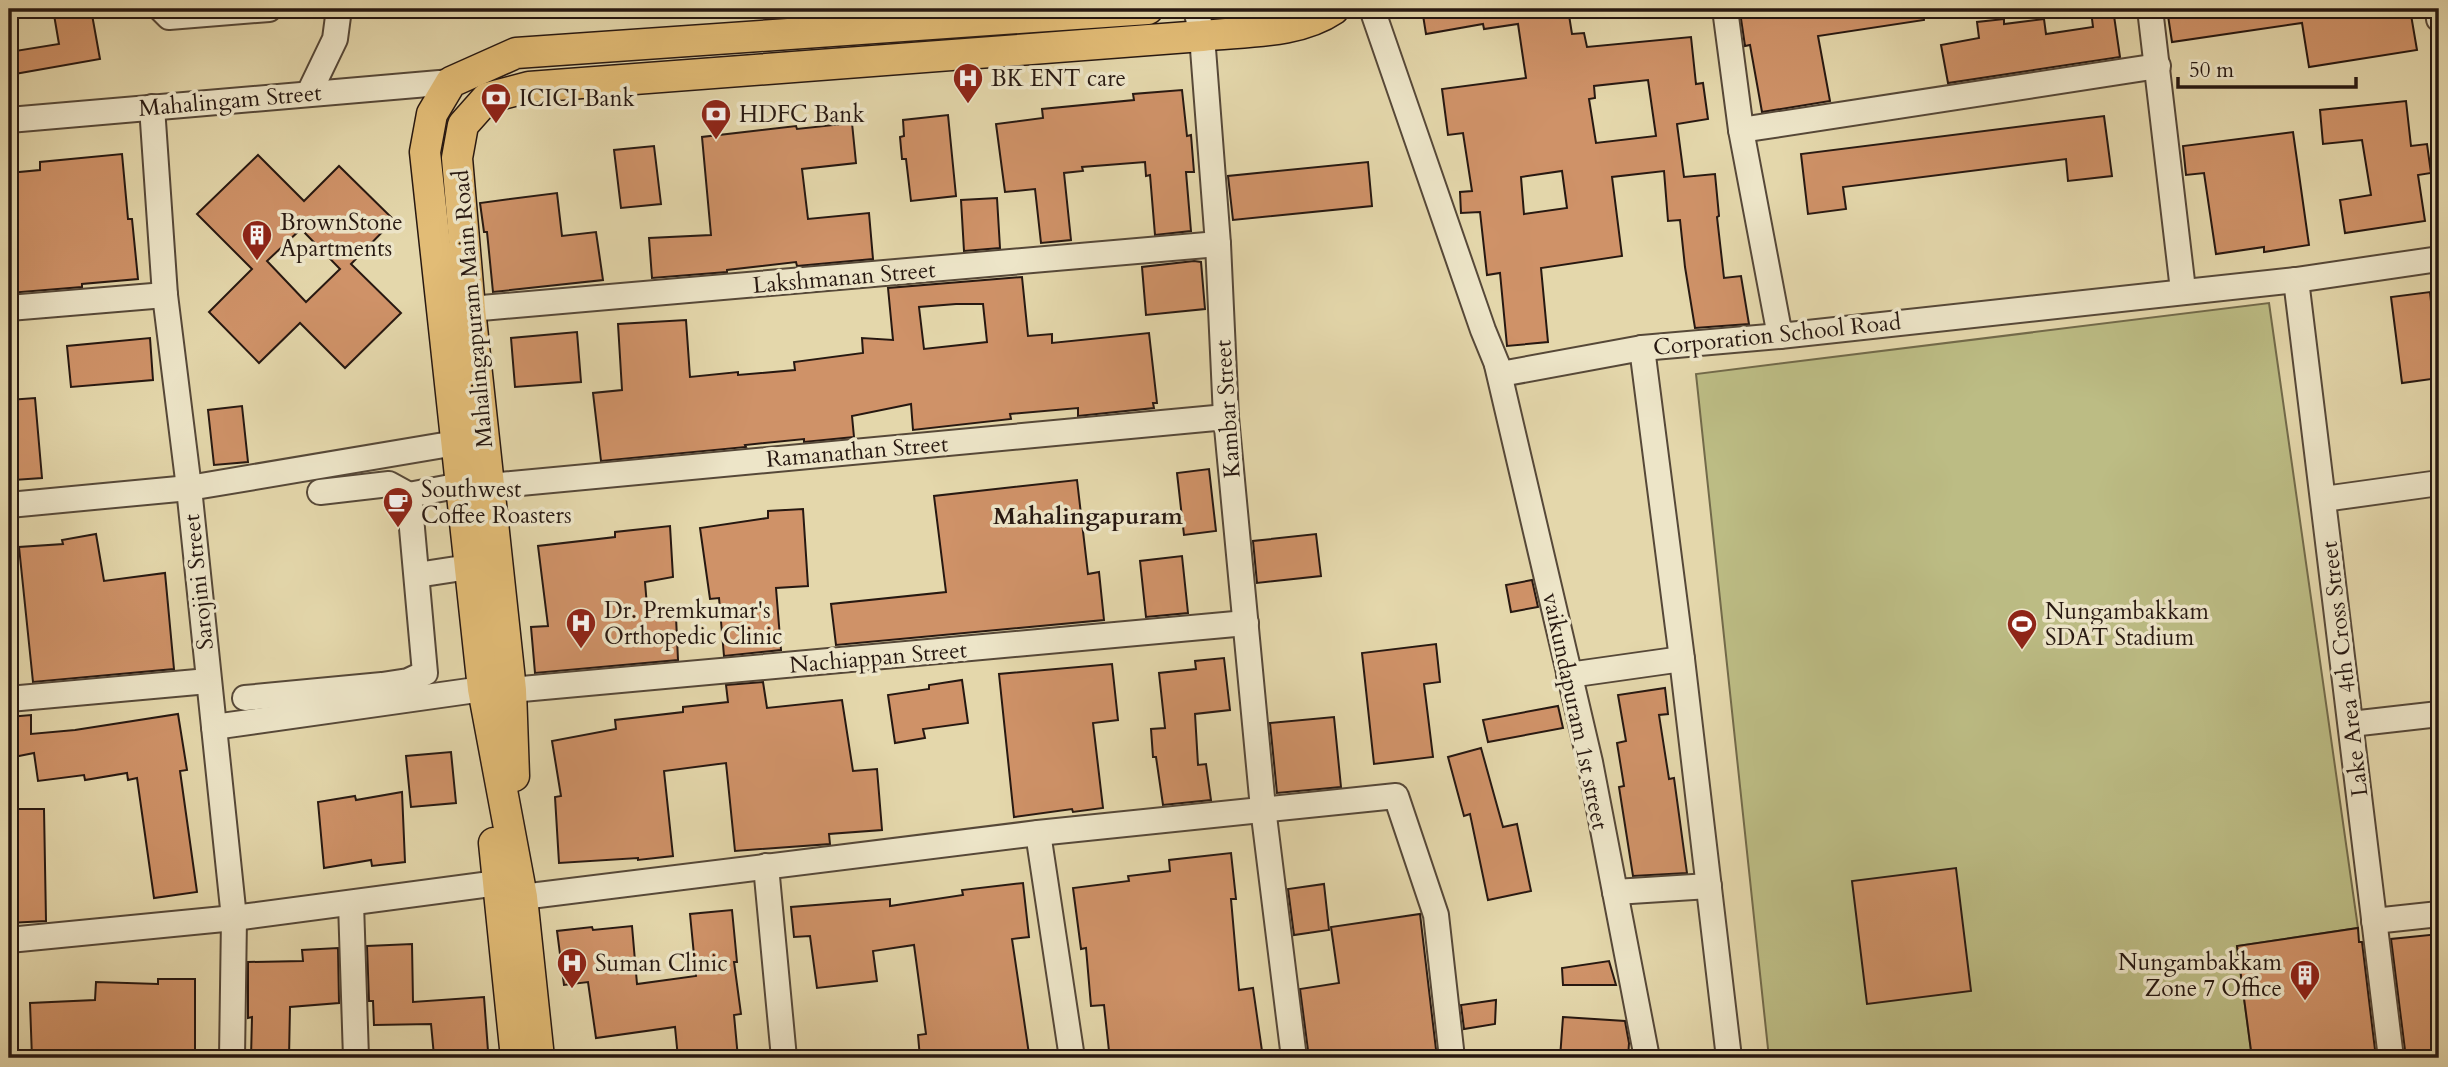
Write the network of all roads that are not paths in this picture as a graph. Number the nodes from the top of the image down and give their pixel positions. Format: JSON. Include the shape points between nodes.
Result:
{"nodes":[{"id":1,"x":161,"y":9,"type":"edge"},
{"id":2,"x":270,"y":9,"type":"edge"},
{"id":3,"x":339,"y":9,"type":"edge"},
{"id":4,"x":1148,"y":9,"type":"edge"},
{"id":5,"x":1334,"y":9,"type":"edge"},
{"id":6,"x":1372,"y":9,"type":"edge"},
{"id":7,"x":1725,"y":9,"type":"edge"},
{"id":8,"x":2150,"y":9,"type":"edge"},
{"id":9,"x":2438,"y":9,"type":"edge"},
{"id":10,"x":2439,"y":19,"type":"edge"},
{"id":11,"x":1199,"y":22,"type":"edge"},
{"id":12,"x":2158,"y":66,"type":"junction"},
{"id":13,"x":452,"y":82,"type":"junction"},
{"id":14,"x":309,"y":93,"type":"junction"},
{"id":15,"x":152,"y":107,"type":"junction"},
{"id":16,"x":9,"y":120,"type":"edge"},
{"id":17,"x":1741,"y":130,"type":"junction"},
{"id":18,"x":1218,"y":244,"type":"junction"},
{"id":19,"x":2439,"y":259,"type":"edge"},
{"id":20,"x":2296,"y":280,"type":"junction"},
{"id":21,"x":2183,"y":290,"type":"junction"},
{"id":22,"x":165,"y":295,"type":"junction"},
{"id":23,"x":9,"y":308,"type":"edge"},
{"id":24,"x":470,"y":309,"type":"junction"},
{"id":25,"x":1780,"y":336,"type":"junction"},
{"id":26,"x":1642,"y":348,"type":"junction"},
{"id":27,"x":1497,"y":366,"type":"junction"},
{"id":28,"x":1226,"y":417,"type":"junction"},
{"id":29,"x":470,"y":443,"type":"junction"},
{"id":30,"x":2439,"y":484,"type":"edge"},
{"id":31,"x":475,"y":485,"type":"junction"},
{"id":32,"x":188,"y":488,"type":"junction"},
{"id":33,"x":320,"y":492,"type":"dead end"},
{"id":34,"x":409,"y":495,"type":"junction"},
{"id":35,"x":2324,"y":499,"type":"junction"},
{"id":36,"x":9,"y":505,"type":"edge"},
{"id":37,"x":469,"y":567,"type":"junction"},
{"id":38,"x":417,"y":575,"type":"junction"},
{"id":39,"x":1246,"y":623,"type":"junction"},
{"id":40,"x":1682,"y":659,"type":"junction"},
{"id":41,"x":1569,"y":675,"type":"junction"},
{"id":42,"x":208,"y":681,"type":"junction"},
{"id":43,"x":497,"y":690,"type":"junction"},
{"id":44,"x":245,"y":698,"type":"dead end"},
{"id":45,"x":9,"y":699,"type":"edge"},
{"id":46,"x":2439,"y":714,"type":"edge"},
{"id":47,"x":2351,"y":724,"type":"junction"},
{"id":48,"x":214,"y":727,"type":"junction"},
{"id":49,"x":1263,"y":808,"type":"junction"},
{"id":50,"x":1038,"y":833,"type":"junction"},
{"id":51,"x":766,"y":866,"type":"junction"},
{"id":52,"x":512,"y":886,"type":"junction"},
{"id":53,"x":1709,"y":886,"type":"junction"},
{"id":54,"x":1615,"y":892,"type":"junction"},
{"id":55,"x":351,"y":903,"type":"junction"},
{"id":56,"x":2439,"y":914,"type":"edge"},
{"id":57,"x":234,"y":918,"type":"junction"},
{"id":58,"x":2374,"y":921,"type":"junction"},
{"id":59,"x":9,"y":940,"type":"edge"},
{"id":60,"x":534,"y":1016,"type":"junction"},
{"id":61,"x":232,"y":1058,"type":"edge"},
{"id":62,"x":356,"y":1058,"type":"edge"},
{"id":63,"x":516,"y":1058,"type":"edge"},
{"id":64,"x":539,"y":1058,"type":"edge"},
{"id":65,"x":560,"y":1058,"type":"edge"},
{"id":66,"x":784,"y":1058,"type":"edge"},
{"id":67,"x":1072,"y":1058,"type":"edge"},
{"id":68,"x":1294,"y":1058,"type":"edge"},
{"id":69,"x":1452,"y":1058,"type":"edge"},
{"id":70,"x":1647,"y":1058,"type":"edge"},
{"id":71,"x":1729,"y":1058,"type":"edge"},
{"id":72,"x":2391,"y":1058,"type":"edge"}],
"edges":[{"from":1,"to":2,"type":"street","via":[[169,17]]},
{"from":3,"to":14,"type":"street","via":[[335,40]]},
{"from":4,"to":13,"type":"main road","via":[[516,53]]},
{"from":5,"to":11,"type":"main road","name":"Mahalingapuram Main Road","via":[[1292,27]]},
{"from":6,"to":27,"type":"street"},
{"from":7,"to":17,"type":"street"},
{"from":8,"to":12,"type":"street"},
{"from":9,"to":10,"type":"street"},
{"from":11,"to":18,"type":"street","name":"Kambar Street"},
{"from":11,"to":24,"type":"main road","name":"Mahalingapuram Main Road","via":[[529,87],[487,98],[463,125],[457,158]]},
{"from":12,"to":17,"type":"street"},
{"from":12,"to":21,"type":"street"},
{"from":13,"to":14,"type":"street","name":"Mahalingam Street"},
{"from":13,"to":29,"type":"main road","name":"Mahalingapuram Main Road","via":[[432,114],[425,152]]},
{"from":14,"to":15,"type":"street","name":"Mahalingam Street"},
{"from":15,"to":16,"type":"street","name":"Mahalingam Street"},
{"from":15,"to":22,"type":"street","name":"Sarojini Street"},
{"from":17,"to":25,"type":"street"},
{"from":18,"to":24,"type":"street","name":"Lakshmanan Street"},
{"from":18,"to":28,"type":"street","name":"Kambar Street"},
{"from":19,"to":20,"type":"street","name":"Corporation School Road"},
{"from":20,"to":21,"type":"street","name":"Corporation School Road"},
{"from":20,"to":35,"type":"street","name":"Lake Area 4th Cross Street"},
{"from":21,"to":25,"type":"street","name":"Corporation School Road"},
{"from":22,"to":23,"type":"street"},
{"from":22,"to":32,"type":"street","name":"Sarojini Street"},
{"from":24,"to":29,"type":"main road","name":"Mahalingapuram Main Road"},
{"from":25,"to":26,"type":"street","name":"Corporation School Road"},
{"from":26,"to":27,"type":"street","name":"Corporation School Road","via":[[1501,374]]},
{"from":26,"to":40,"type":"street"},
{"from":27,"to":41,"type":"street","name":"vaikundapuram 1st street"},
{"from":28,"to":31,"type":"street","name":"Ramanathan Street"},
{"from":28,"to":39,"type":"street","name":"Kambar Street"},
{"from":29,"to":31,"type":"main road","name":"Mahalingapuram Main Road"},
{"from":29,"to":32,"type":"street"},
{"from":30,"to":35,"type":"street"},
{"from":31,"to":34,"type":"street","name":"Ramanathan Street"},
{"from":31,"to":37,"type":"main road","name":"Mahalingapuram Main Road"},
{"from":31,"to":43,"type":"main road","name":"Mahalingapuram Main Road"},
{"from":32,"to":36,"type":"street"},
{"from":32,"to":42,"type":"street","name":"Sarojini Street"},
{"from":33,"to":34,"type":"street","via":[[389,484]]},
{"from":34,"to":38,"type":"street"},
{"from":35,"to":47,"type":"street","name":"Lake Area 4th Cross Street"},
{"from":37,"to":38,"type":"street"},
{"from":37,"to":43,"type":"main road","name":"Mahalingapuram Main Road"},
{"from":38,"to":44,"type":"street","via":[[425,673],[382,685]]},
{"from":39,"to":43,"type":"street","name":"Nachiappan Street"},
{"from":39,"to":49,"type":"street","name":"Kambar Street"},
{"from":40,"to":41,"type":"street"},
{"from":40,"to":53,"type":"street"},
{"from":41,"to":54,"type":"street","name":"vaikundapuram 1st street"},
{"from":42,"to":45,"type":"street"},
{"from":42,"to":48,"type":"street","name":"Sarojini Street"},
{"from":43,"to":48,"type":"street","name":"Nachiappan Street"},
{"from":43,"to":52,"type":"main road","name":"Mahalingapuram Main Road"},
{"from":46,"to":47,"type":"street"},
{"from":47,"to":58,"type":"street","name":"Lake Area 4th Cross Street"},
{"from":48,"to":57,"type":"street","name":"Sarojini Street"},
{"from":49,"to":50,"type":"street"},
{"from":49,"to":68,"type":"street","name":"Kambar Street"},
{"from":49,"to":69,"type":"street","via":[[1396,796],[1436,915]]},
{"from":50,"to":51,"type":"street"},
{"from":50,"to":67,"type":"street"},
{"from":51,"to":52,"type":"street"},
{"from":51,"to":66,"type":"street"},
{"from":52,"to":55,"type":"street"},
{"from":52,"to":60,"type":"main road","name":"Mahalingapuram Main Road"},
{"from":52,"to":63,"type":"main road"},
{"from":53,"to":54,"type":"street"},
{"from":53,"to":71,"type":"street"},
{"from":54,"to":70,"type":"street","name":"vaikundapuram 1st street"},
{"from":55,"to":57,"type":"street"},
{"from":55,"to":62,"type":"street"},
{"from":56,"to":58,"type":"street"},
{"from":57,"to":59,"type":"street"},
{"from":57,"to":61,"type":"street","name":"Sarojini Street"},
{"from":58,"to":72,"type":"street","name":"Lake Area 4th Cross Street"},
{"from":60,"to":64,"type":"main road","name":"Mahalingapuram Main Road"},
{"from":60,"to":65,"type":"main road"}]}
